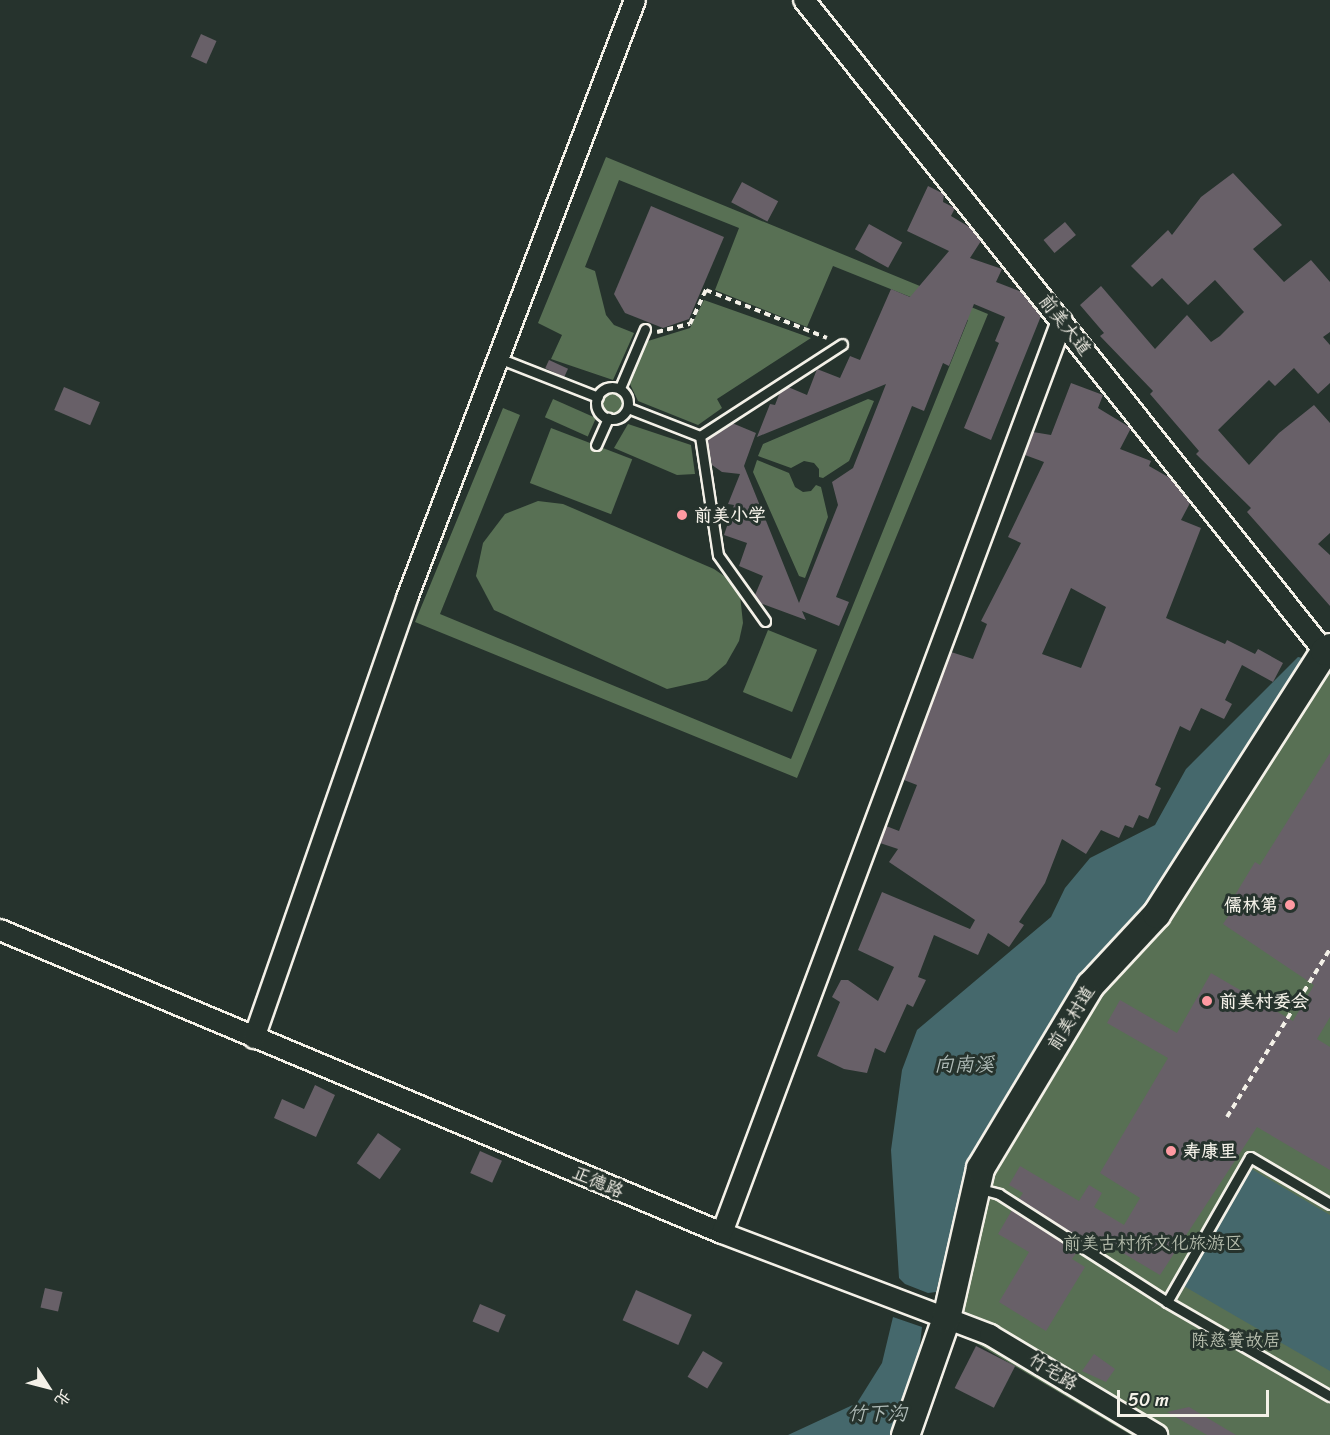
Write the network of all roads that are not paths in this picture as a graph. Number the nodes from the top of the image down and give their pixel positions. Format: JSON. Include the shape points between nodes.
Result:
{"nodes":[{"id":1,"x":635,"y":0,"type":"edge"},
{"id":2,"x":804,"y":0,"type":"edge"},
{"id":3,"x":1062,"y":321,"type":"junction"},
{"id":4,"x":645,"y":328,"type":"road end"},
{"id":5,"x":842,"y":344,"type":"road end"},
{"id":6,"x":501,"y":359,"type":"junction"},
{"id":7,"x":620,"y":388,"type":"junction"},
{"id":8,"x":598,"y":397,"type":"junction"},
{"id":9,"x":628,"y":408,"type":"junction"},
{"id":10,"x":608,"y":418,"type":"junction"},
{"id":11,"x":700,"y":436,"type":"junction"},
{"id":12,"x":596,"y":445,"type":"dead end"},
{"id":13,"x":765,"y":621,"type":"dead end"},
{"id":14,"x":1327,"y":649,"type":"edge"},
{"id":15,"x":0,"y":930,"type":"edge"},
{"id":16,"x":254,"y":1038,"type":"junction"},
{"id":17,"x":975,"y":1187,"type":"junction"},
{"id":18,"x":1330,"y":1204,"type":"edge"},
{"id":19,"x":722,"y":1233,"type":"junction"},
{"id":20,"x":1167,"y":1302,"type":"junction"},
{"id":21,"x":946,"y":1318,"type":"junction"},
{"id":22,"x":1330,"y":1396,"type":"edge"},
{"id":23,"x":905,"y":1435,"type":"edge"},
{"id":24,"x":1157,"y":1435,"type":"edge"}],
"edges":[{"from":1,"to":6,"type":"street"},
{"from":2,"to":3,"type":"street","name":"前美大道"},
{"from":3,"to":14,"type":"street","name":"前美大道"},
{"from":3,"to":19,"type":"street"},
{"from":4,"to":7,"type":"lane"},
{"from":5,"to":11,"type":"lane"},
{"from":6,"to":8,"type":"lane"},
{"from":6,"to":16,"type":"street","via":[[407,598]]},
{"from":7,"to":8,"type":"lane","via":[[607,387]]},
{"from":7,"to":9,"type":"lane","via":[[628,397]]},
{"from":8,"to":10,"type":"lane","via":[[597,409]]},
{"from":9,"to":10,"type":"lane","via":[[621,417]]},
{"from":9,"to":11,"type":"lane"},
{"from":10,"to":12,"type":"lane"},
{"from":11,"to":13,"type":"lane","via":[[718,555]]},
{"from":14,"to":17,"type":"street","name":"前美村道","via":[[1156,914],[1090,985],[980,1168]]},
{"from":15,"to":16,"type":"street","name":"正德路"},
{"from":16,"to":19,"type":"street","name":"正德路"},
{"from":17,"to":20,"type":"lane","via":[[999,1194]]},
{"from":17,"to":21,"type":"street","name":"前美村道"},
{"from":18,"to":20,"type":"lane","via":[[1251,1157]]},
{"from":19,"to":21,"type":"street","name":"正德路"},
{"from":20,"to":22,"type":"lane"},
{"from":21,"to":23,"type":"street","name":"前美村道"},
{"from":21,"to":24,"type":"street","name":"竹宅路","via":[[990,1335]]}]}
